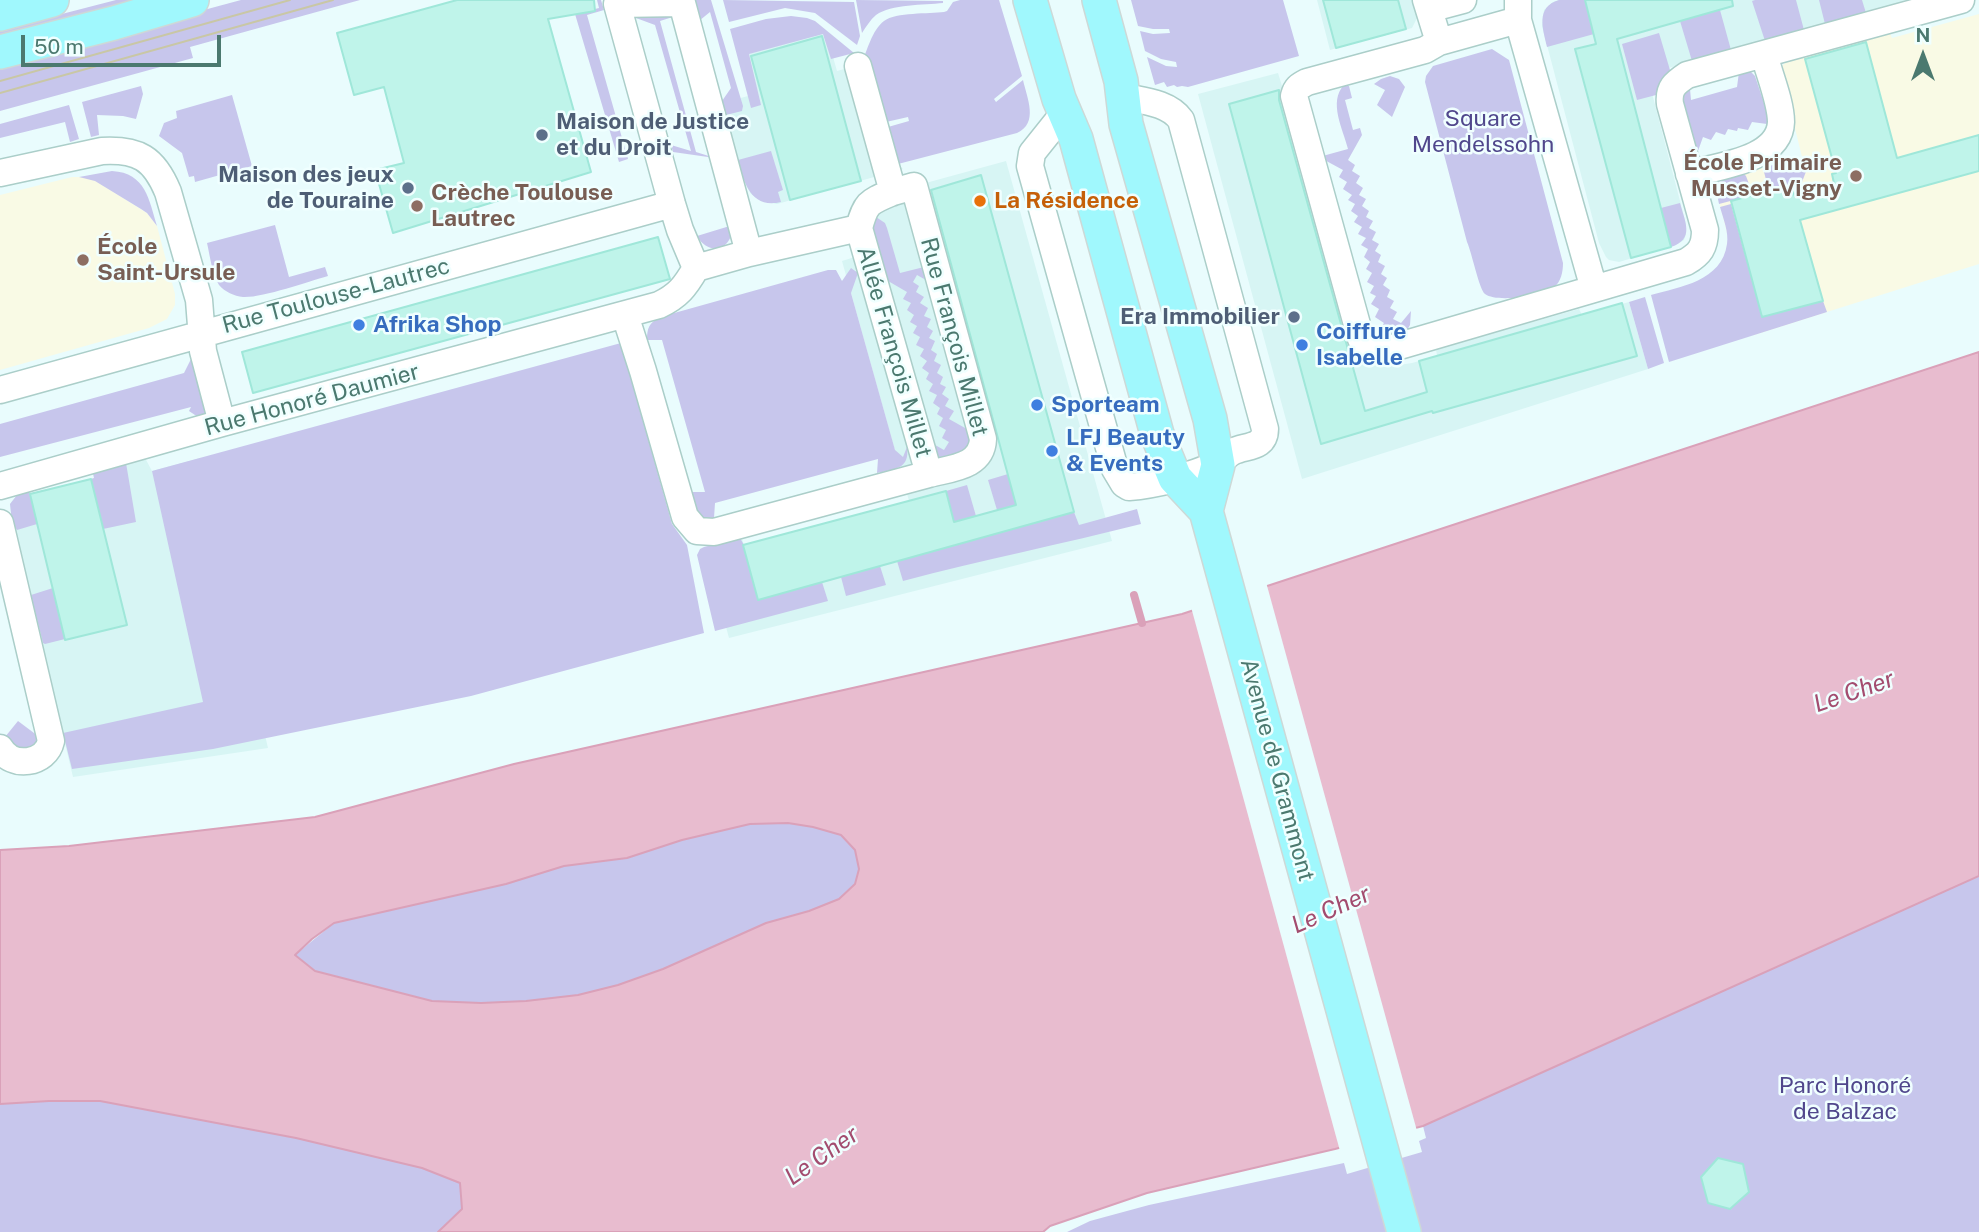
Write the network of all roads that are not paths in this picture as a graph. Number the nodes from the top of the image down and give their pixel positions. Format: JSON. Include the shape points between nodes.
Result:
{"nodes":[{"id":1,"x":52,"y":0,"type":"edge"},
{"id":2,"x":1030,"y":0,"type":"edge"},
{"id":3,"x":1099,"y":0,"type":"edge"},
{"id":4,"x":1463,"y":0,"type":"edge"},
{"id":5,"x":1961,"y":0,"type":"edge"},
{"id":6,"x":191,"y":1,"type":"edge"},
{"id":7,"x":1428,"y":5,"type":"edge"},
{"id":8,"x":1518,"y":10,"type":"edge"},
{"id":9,"x":0,"y":14,"type":"edge"},
{"id":10,"x":1438,"y":42,"type":"junction"},
{"id":11,"x":0,"y":52,"type":"edge"},
{"id":12,"x":1764,"y":54,"type":"junction"},
{"id":13,"x":858,"y":66,"type":"dead end"},
{"id":14,"x":1125,"y":97,"type":"junction"},
{"id":15,"x":1064,"y":113,"type":"junction"},
{"id":16,"x":0,"y":173,"type":"edge"},
{"id":17,"x":1689,"y":174,"type":"junction"},
{"id":18,"x":893,"y":192,"type":"junction"},
{"id":19,"x":672,"y":204,"type":"junction"},
{"id":20,"x":859,"y":228,"type":"junction"},
{"id":21,"x":749,"y":253,"type":"junction"},
{"id":22,"x":696,"y":268,"type":"junction"},
{"id":23,"x":1594,"y":289,"type":"junction"},
{"id":24,"x":625,"y":315,"type":"junction"},
{"id":25,"x":201,"y":334,"type":"junction"},
{"id":26,"x":0,"y":390,"type":"edge"},
{"id":27,"x":222,"y":424,"type":"junction"},
{"id":28,"x":1218,"y":465,"type":"junction"},
{"id":29,"x":929,"y":474,"type":"junction"},
{"id":30,"x":1174,"y":478,"type":"junction"},
{"id":31,"x":0,"y":486,"type":"edge"},
{"id":32,"x":1206,"y":511,"type":"junction"},
{"id":33,"x":0,"y":523,"type":"edge"},
{"id":34,"x":0,"y":748,"type":"edge"},
{"id":35,"x":1404,"y":1232,"type":"edge"}],
"edges":[{"from":1,"to":9,"type":"main road"},
{"from":2,"to":15,"type":"main road","name":"Avenue de Grammont"},
{"from":3,"to":14,"type":"main road","name":"Avenue de Grammont"},
{"from":4,"to":7,"type":"street"},
{"from":5,"to":12,"type":"street"},
{"from":6,"to":11,"type":"main road"},
{"from":7,"to":10,"type":"street"},
{"from":8,"to":10,"type":"street"},
{"from":8,"to":23,"type":"street"},
{"from":10,"to":23,"type":"street","via":[[1425,50],[1307,82],[1295,91],[1361,339],[1382,351]]},
{"from":12,"to":17,"type":"street","via":[[1781,123],[1773,144],[1754,156]]},
{"from":12,"to":17,"type":"street","via":[[1675,82],[1670,104]]},
{"from":13,"to":18,"type":"street"},
{"from":14,"to":28,"type":"main road","name":"Avenue de Grammont","via":[[1126,124],[1210,419]]},
{"from":14,"to":28,"type":"street","via":[[1169,109],[1181,120],[1265,429],[1258,444],[1233,451]]},
{"from":15,"to":30,"type":"main road","name":"Avenue de Grammont","via":[[1076,139],[1157,434]]},
{"from":15,"to":30,"type":"street","via":[[1032,153],[1030,166],[1115,468],[1129,487]]},
{"from":16,"to":25,"type":"street","via":[[102,150],[128,151],[155,166],[168,192],[199,300]]},
{"from":17,"to":23,"type":"street","via":[[1705,230],[1703,249],[1686,262]]},
{"from":18,"to":20,"type":"street","via":[[867,206]]},
{"from":18,"to":29,"type":"street","name":"Rue François Millet","via":[[914,186],[983,439],[975,460]]},
{"from":19,"to":21,"type":"street","via":[[617,4],[682,4]]},
{"from":19,"to":22,"type":"street"},
{"from":19,"to":25,"type":"street","name":"Rue Toulouse-Lautrec"},
{"from":20,"to":21,"type":"street","name":"Allée François Millet"},
{"from":20,"to":29,"type":"street","name":"Allée François Millet"},
{"from":21,"to":22,"type":"street","name":"Allée François Millet"},
{"from":22,"to":24,"type":"street","via":[[673,299]]},
{"from":24,"to":27,"type":"street","name":"Rue Honoré Daumier"},
{"from":24,"to":29,"type":"street","name":"Allée François Millet","via":[[685,517],[697,531],[714,532]]},
{"from":25,"to":26,"type":"street","name":"Rue Toulouse-Lautrec"},
{"from":25,"to":27,"type":"street"},
{"from":27,"to":31,"type":"street","name":"Rue Honoré Daumier"},
{"from":28,"to":30,"type":"street"},
{"from":28,"to":32,"type":"main road","name":"Avenue de Grammont"},
{"from":30,"to":32,"type":"main road","name":"Avenue de Grammont"},
{"from":32,"to":35,"type":"main road","name":"Avenue de Grammont"},
{"from":33,"to":34,"type":"street","via":[[51,741],[45,755],[35,760],[13,761]]}]}
